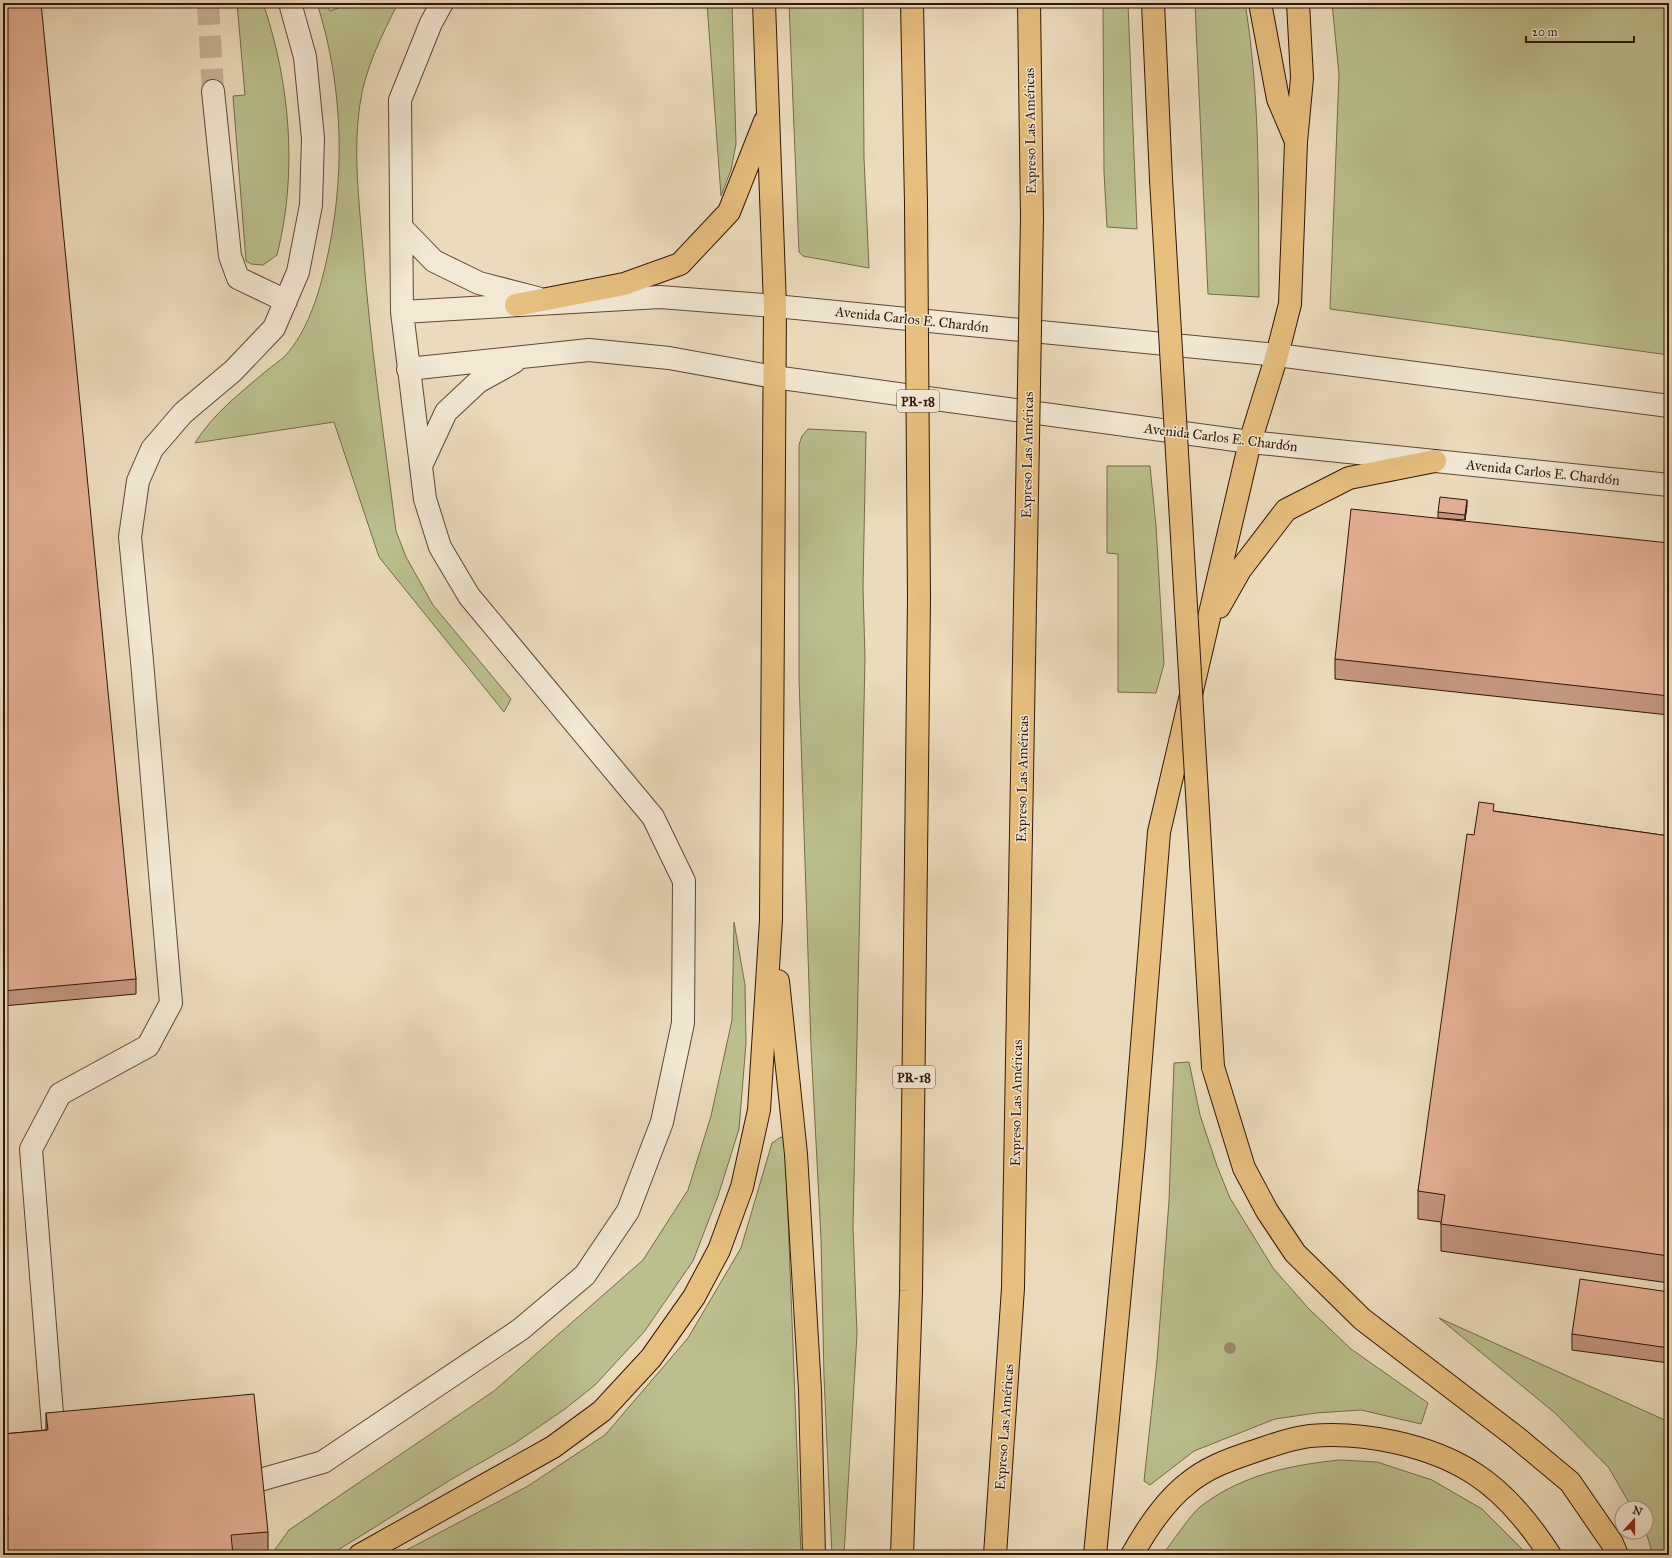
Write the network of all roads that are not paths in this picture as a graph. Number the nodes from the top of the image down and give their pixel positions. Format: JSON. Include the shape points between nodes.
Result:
{"nodes":[{"id":1,"x":290,"y":3,"type":"edge"},
{"id":2,"x":442,"y":3,"type":"edge"},
{"id":3,"x":764,"y":3,"type":"edge"},
{"id":4,"x":912,"y":3,"type":"edge"},
{"id":5,"x":1029,"y":3,"type":"edge"},
{"id":6,"x":1153,"y":3,"type":"edge"},
{"id":7,"x":1260,"y":3,"type":"edge"},
{"id":8,"x":1298,"y":3,"type":"edge"},
{"id":9,"x":213,"y":91,"type":"tunnel mouth"},
{"id":10,"x":768,"y":112,"type":"junction"},
{"id":11,"x":1296,"y":142,"type":"junction"},
{"id":12,"x":401,"y":227,"type":"junction"},
{"id":13,"x":544,"y":300,"type":"junction"},
{"id":14,"x":286,"y":301,"type":"junction"},
{"id":15,"x":570,"y":302,"type":"junction"},
{"id":16,"x":516,"y":305,"type":"junction"},
{"id":17,"x":774,"y":306,"type":"junction"},
{"id":18,"x":402,"y":312,"type":"junction"},
{"id":19,"x":1277,"y":355,"type":"junction"},
{"id":20,"x":524,"y":357,"type":"junction"},
{"id":21,"x":408,"y":369,"type":"junction"},
{"id":22,"x":774,"y":377,"type":"junction"},
{"id":23,"x":1669,"y":406,"type":"edge"},
{"id":24,"x":1250,"y":442,"type":"junction"},
{"id":25,"x":1435,"y":461,"type":"junction"},
{"id":26,"x":421,"y":466,"type":"junction"},
{"id":27,"x":1669,"y":485,"type":"edge"},
{"id":28,"x":1206,"y":631,"type":"junction"},
{"id":29,"x":771,"y":920,"type":"junction"},
{"id":30,"x":54,"y":1439,"type":"edge"},
{"id":31,"x":260,"y":1480,"type":"edge"},
{"id":32,"x":360,"y":1555,"type":"edge"},
{"id":33,"x":814,"y":1555,"type":"edge"},
{"id":34,"x":902,"y":1555,"type":"edge"},
{"id":35,"x":995,"y":1555,"type":"edge"},
{"id":36,"x":1095,"y":1555,"type":"edge"},
{"id":37,"x":1132,"y":1555,"type":"edge"},
{"id":38,"x":1550,"y":1555,"type":"edge"},
{"id":39,"x":1617,"y":1555,"type":"edge"}],
"edges":[{"from":1,"to":14,"type":"street","via":[[305,57],[313,138],[312,205],[298,272]]},
{"from":2,"to":12,"type":"street","via":[[431,23],[400,100]]},
{"from":3,"to":10,"type":"highway"},
{"from":4,"to":34,"type":"highway","number":"PR-18","bridge":true,"via":[[919,599],[911,1291]]},
{"from":5,"to":35,"type":"highway","name":"Expreso Las Américas","bridge":true,"via":[[1032,218],[1013,1288]]},
{"from":6,"to":39,"type":"highway","bridge":true,"via":[[1213,1067],[1244,1168],[1266,1211],[1295,1253],[1362,1319],[1516,1437],[1570,1482],[1612,1543]]},
{"from":7,"to":11,"type":"highway","via":[[1278,100]]},
{"from":8,"to":11,"type":"highway","via":[[1302,78]]},
{"from":9,"to":14,"type":"street","via":[[230,256],[238,278]]},
{"from":10,"to":13,"type":"highway","via":[[729,212],[680,264],[624,284]]},
{"from":10,"to":17,"type":"highway"},
{"from":11,"to":19,"type":"highway","via":[[1290,304]]},
{"from":12,"to":13,"type":"street","via":[[434,261],[478,283]]},
{"from":12,"to":18,"type":"street"},
{"from":13,"to":15,"type":"street"},
{"from":13,"to":16,"type":"highway"},
{"from":14,"to":30,"type":"street","via":[[274,328],[233,371],[184,413],[152,449],[138,481],[130,537],[171,1003],[148,1046],[60,1094],[31,1148]]},
{"from":15,"to":16,"type":"street"},
{"from":15,"to":17,"type":"street","name":"Avenida Carlos E. Chardón","via":[[660,297]]},
{"from":16,"to":18,"type":"street"},
{"from":17,"to":19,"type":"street","name":"Avenida Carlos E. Chardón"},
{"from":17,"to":22,"type":"highway"},
{"from":18,"to":21,"type":"street"},
{"from":19,"to":23,"type":"street","name":"Avenida Carlos E. Chardón"},
{"from":19,"to":24,"type":"highway"},
{"from":20,"to":21,"type":"street","name":"Avenida Carlos E. Chardón"},
{"from":20,"to":22,"type":"street","name":"Avenida Carlos E. Chardón","via":[[589,350],[669,358]]},
{"from":20,"to":26,"type":"street","via":[[478,382],[446,412]]},
{"from":21,"to":26,"type":"street"},
{"from":22,"to":24,"type":"street","name":"Avenida Carlos E. Chardón"},
{"from":22,"to":29,"type":"highway"},
{"from":24,"to":25,"type":"street","name":"Avenida Carlos E. Chardón"},
{"from":24,"to":28,"type":"highway"},
{"from":25,"to":27,"type":"street","name":"Avenida Carlos E. Chardón"},
{"from":25,"to":28,"type":"highway","via":[[1349,478],[1286,510],[1240,570]]},
{"from":26,"to":31,"type":"street","via":[[425,499],[440,547],[470,596],[653,817],[684,881],[683,1023],[662,1122],[631,1204],[585,1275],[521,1329],[323,1462]]},
{"from":28,"to":36,"type":"highway","via":[[1159,832],[1134,1145]]},
{"from":29,"to":32,"type":"highway","via":[[759,1110],[742,1187],[719,1250],[694,1297],[651,1358],[602,1411],[553,1447]]},
{"from":29,"to":33,"type":"highway","via":[[796,1154],[810,1390]]},
{"from":37,"to":38,"type":"highway","via":[[1166,1505],[1182,1489],[1219,1463],[1308,1436],[1343,1435],[1378,1439],[1416,1448],[1449,1460],[1475,1474],[1505,1498],[1532,1527]]}]}
